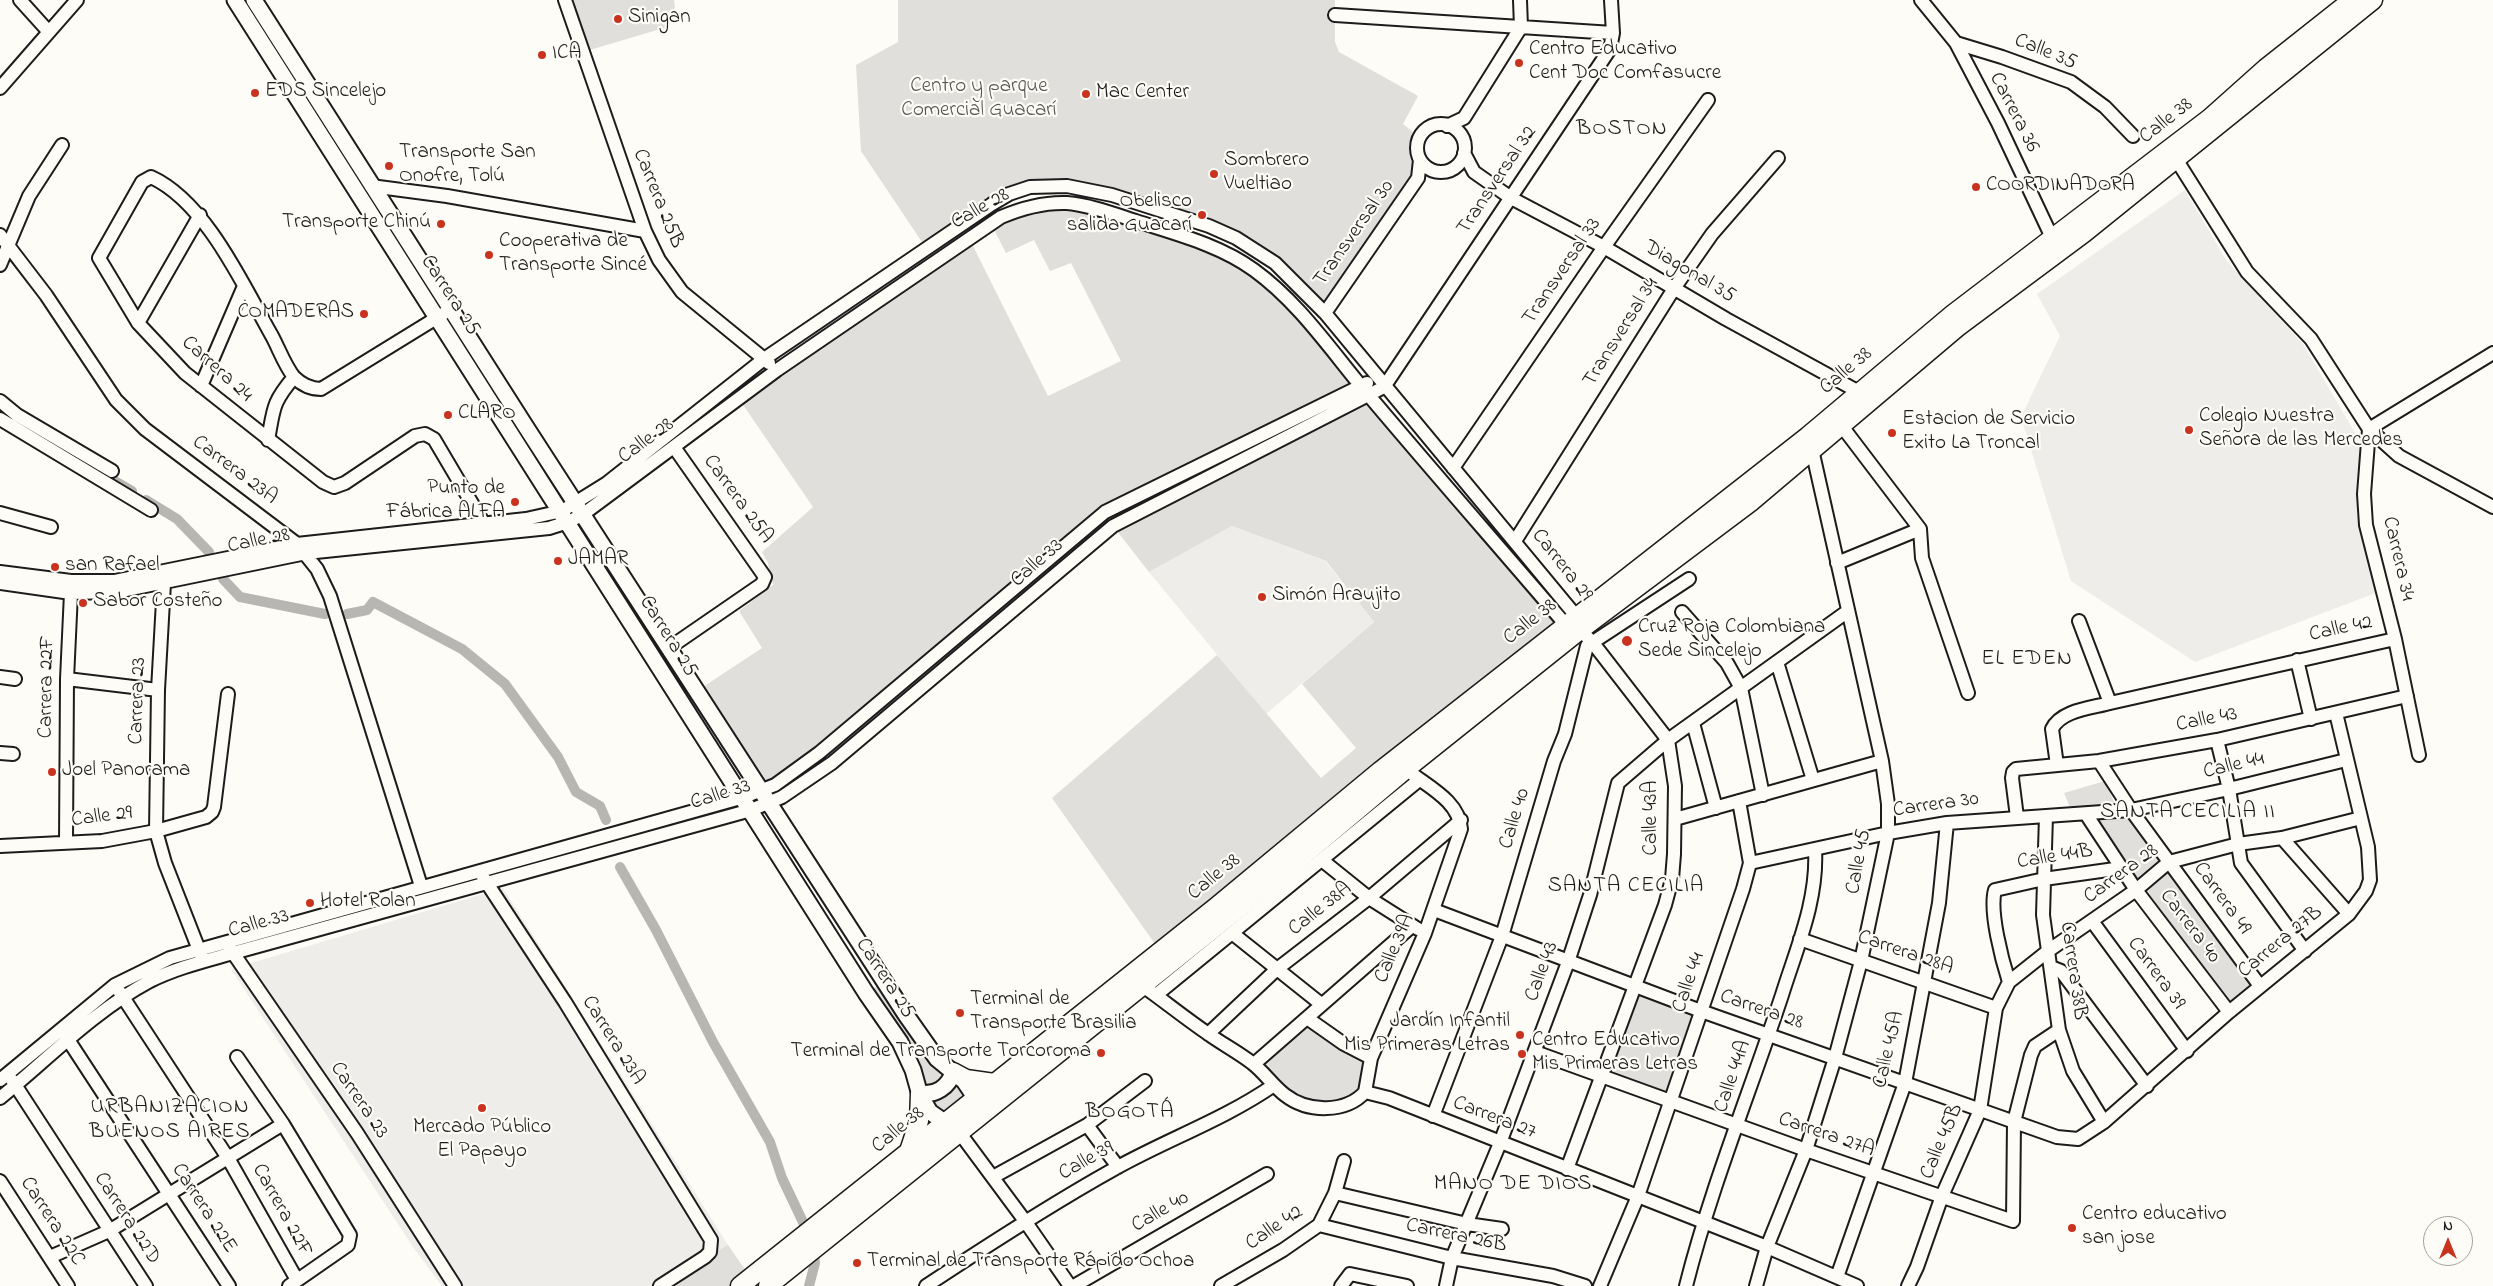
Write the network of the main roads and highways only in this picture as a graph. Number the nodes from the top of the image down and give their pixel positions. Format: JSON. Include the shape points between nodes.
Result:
{"nodes":[{"id":1,"x":236,"y":0,"type":"edge"},
{"id":2,"x":254,"y":0,"type":"edge"},
{"id":3,"x":2352,"y":0,"type":"edge"},
{"id":4,"x":2373,"y":0,"type":"edge"},
{"id":5,"x":2055,"y":245,"type":"junction"},
{"id":6,"x":1810,"y":443,"type":"junction"},
{"id":7,"x":1574,"y":623,"type":"junction"},
{"id":8,"x":953,"y":1072,"type":"junction"},
{"id":9,"x":994,"y":1083,"type":"junction"},
{"id":10,"x":920,"y":1093,"type":"junction"},
{"id":11,"x":980,"y":1105,"type":"junction"},
{"id":12,"x":952,"y":1127,"type":"junction"},
{"id":13,"x":909,"y":1151,"type":"junction"},
{"id":14,"x":820,"y":1234,"type":"junction"},
{"id":15,"x":802,"y":1248,"type":"junction"},
{"id":16,"x":740,"y":1286,"type":"edge"},
{"id":17,"x":768,"y":1286,"type":"edge"}],
"edges":[{"from":1,"to":10,"type":"main road","name":"Carrera 25","via":[[900,1042]]},
{"from":2,"to":8,"type":"main road","name":"Carrera 25","via":[[906,1015],[937,1059]]},
{"from":3,"to":5,"type":"highway","name":"Calle 38"},
{"from":4,"to":5,"type":"highway","name":"Calle 38","via":[[2176,159]]},
{"from":5,"to":6,"type":"highway","name":"Calle 38","via":[[1841,425]]},
{"from":5,"to":6,"type":"highway","name":"Calle 38","via":[[1953,314],[1859,392]]},
{"from":6,"to":7,"type":"highway","name":"Calle 38","via":[[1752,501]]},
{"from":7,"to":9,"type":"highway","name":"Calle 38"},
{"from":7,"to":11,"type":"highway","name":"Calle 38","via":[[1413,774],[1278,877],[1149,990]]},
{"from":8,"to":9,"type":"highway","via":[[966,1079]]},
{"from":8,"to":10,"type":"main road","via":[[942,1089]]},
{"from":8,"to":11,"type":"main road","name":"Carrera 25","via":[[964,1081]]},
{"from":9,"to":11,"type":"highway","name":"Calle 38"},
{"from":10,"to":12,"type":"main road","name":"Carrera 25","via":[[930,1112]]},
{"from":10,"to":13,"type":"highway","via":[[918,1121]]},
{"from":11,"to":12,"type":"highway","name":"Calle 38"},
{"from":12,"to":13,"type":"highway","name":"Calle 38"},
{"from":12,"to":14,"type":"highway","name":"Calle 38"},
{"from":13,"to":14,"type":"highway","name":"Calle 38"},
{"from":14,"to":15,"type":"highway","name":"Calle 38"},
{"from":15,"to":16,"type":"highway","name":"Calle 38"},
{"from":15,"to":17,"type":"highway","name":"Calle 38"}]}
